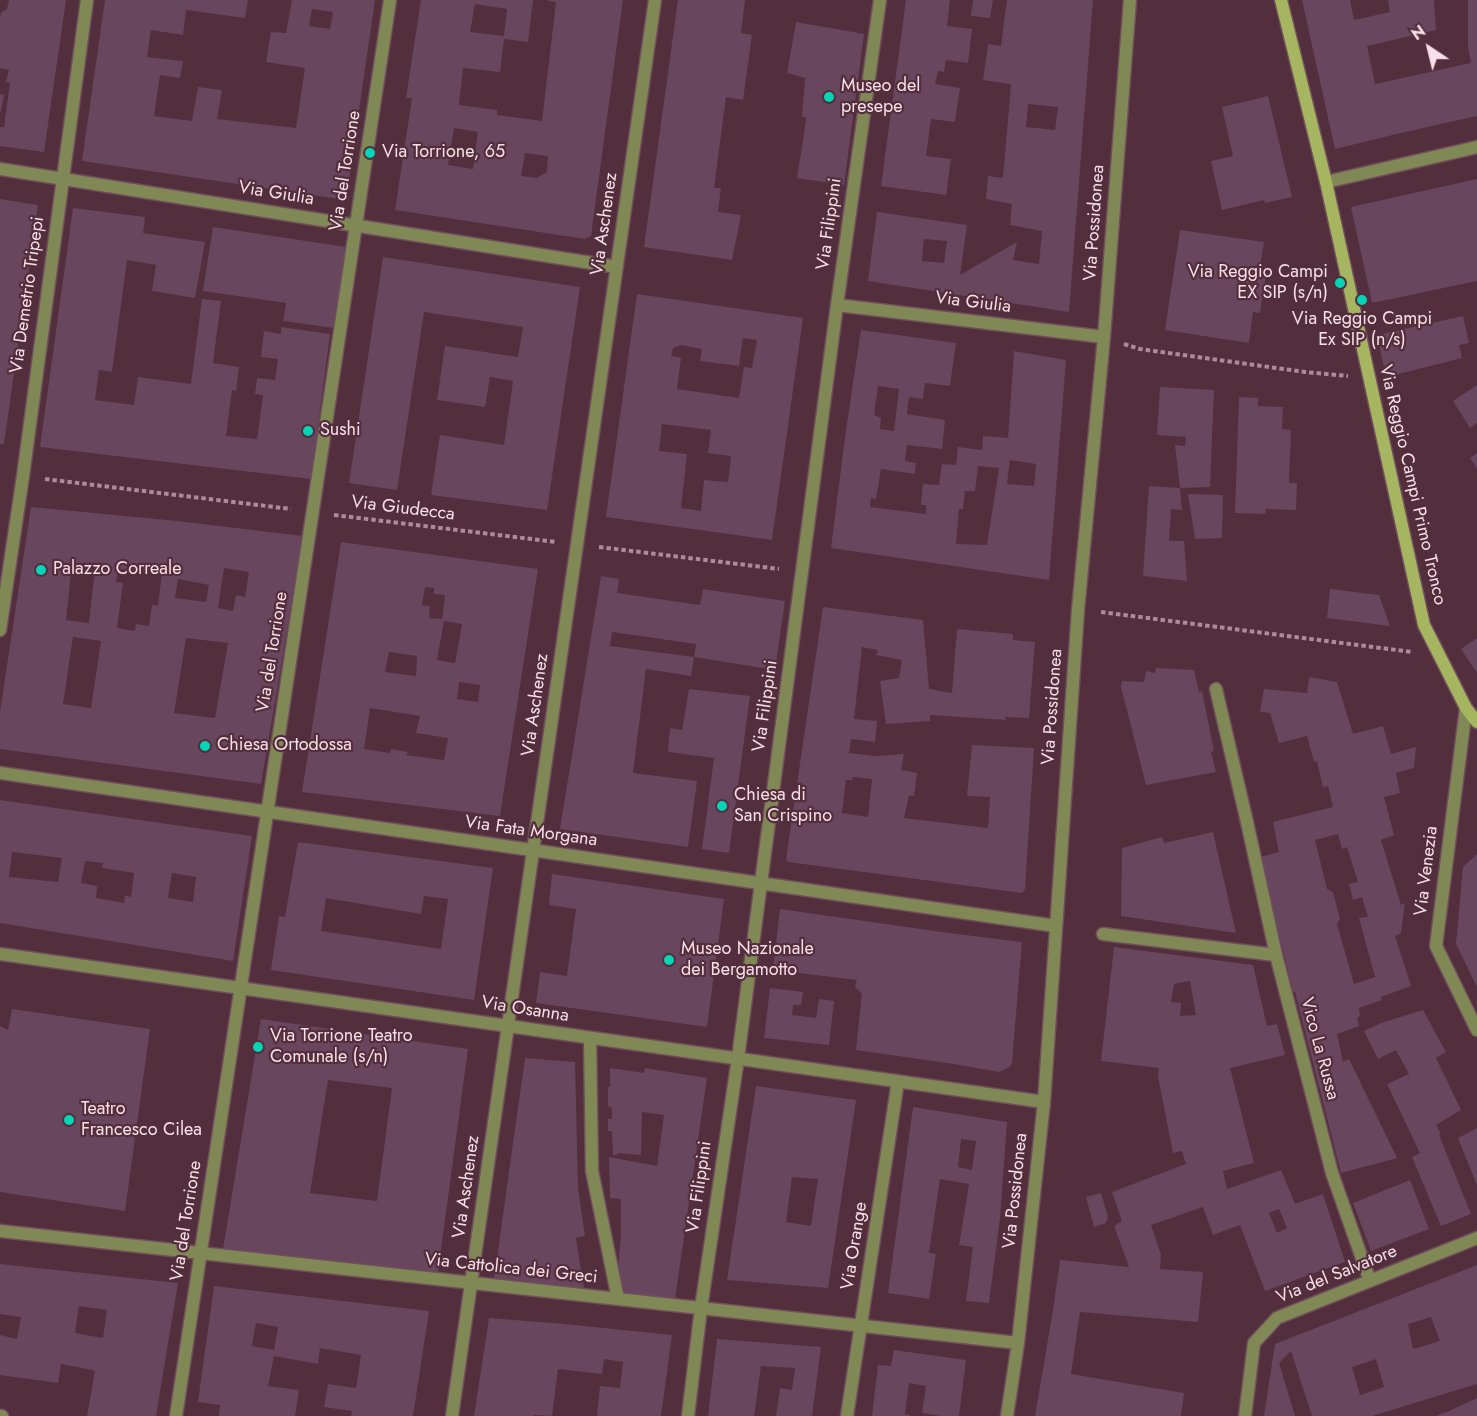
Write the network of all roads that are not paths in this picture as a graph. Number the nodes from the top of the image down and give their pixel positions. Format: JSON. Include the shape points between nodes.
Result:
{"nodes":[{"id":1,"x":87,"y":0,"type":"edge"},
{"id":2,"x":390,"y":0,"type":"edge"},
{"id":3,"x":655,"y":0,"type":"edge"},
{"id":4,"x":880,"y":0,"type":"edge"},
{"id":5,"x":1130,"y":0,"type":"edge"},
{"id":6,"x":1281,"y":0,"type":"edge"},
{"id":7,"x":1477,"y":147,"type":"edge"},
{"id":8,"x":0,"y":169,"type":"edge"},
{"id":9,"x":62,"y":179,"type":"junction"},
{"id":10,"x":1326,"y":182,"type":"junction"},
{"id":11,"x":356,"y":225,"type":"junction"},
{"id":12,"x":617,"y":267,"type":"junction"},
{"id":13,"x":837,"y":305,"type":"junction"},
{"id":14,"x":1104,"y":337,"type":"junction"},
{"id":15,"x":0,"y":630,"type":"edge"},
{"id":16,"x":1216,"y":689,"type":"dead end"},
{"id":17,"x":1466,"y":708,"type":"junction"},
{"id":18,"x":1477,"y":722,"type":"edge"},
{"id":19,"x":0,"y":773,"type":"edge"},
{"id":20,"x":267,"y":812,"type":"junction"},
{"id":21,"x":533,"y":851,"type":"junction"},
{"id":22,"x":760,"y":884,"type":"junction"},
{"id":23,"x":1056,"y":926,"type":"junction"},
{"id":24,"x":1103,"y":934,"type":"dead end"},
{"id":25,"x":0,"y":954,"type":"edge"},
{"id":26,"x":1276,"y":955,"type":"junction"},
{"id":27,"x":241,"y":987,"type":"junction"},
{"id":28,"x":508,"y":1026,"type":"junction"},
{"id":29,"x":1477,"y":1030,"type":"edge"},
{"id":30,"x":590,"y":1038,"type":"junction"},
{"id":31,"x":738,"y":1058,"type":"junction"},
{"id":32,"x":898,"y":1081,"type":"junction"},
{"id":33,"x":1044,"y":1102,"type":"junction"},
{"id":34,"x":0,"y":1231,"type":"edge"},
{"id":35,"x":1477,"y":1238,"type":"edge"},
{"id":36,"x":201,"y":1253,"type":"junction"},
{"id":37,"x":1370,"y":1281,"type":"junction"},
{"id":38,"x":471,"y":1282,"type":"junction"},
{"id":39,"x":618,"y":1299,"type":"junction"},
{"id":40,"x":701,"y":1308,"type":"junction"},
{"id":41,"x":861,"y":1326,"type":"junction"},
{"id":42,"x":1018,"y":1343,"type":"junction"},
{"id":43,"x":176,"y":1416,"type":"edge"},
{"id":44,"x":452,"y":1416,"type":"edge"},
{"id":45,"x":688,"y":1416,"type":"edge"},
{"id":46,"x":848,"y":1416,"type":"edge"},
{"id":47,"x":1007,"y":1416,"type":"edge"},
{"id":48,"x":1245,"y":1416,"type":"edge"}],
"edges":[{"from":1,"to":9,"type":"street","name":"Via Demetrio Tripepi"},
{"from":2,"to":11,"type":"street","name":"Via del Torrione"},
{"from":3,"to":12,"type":"street","name":"Via Aschenez"},
{"from":4,"to":13,"type":"street","name":"Via Filippini"},
{"from":5,"to":14,"type":"street","name":"Via Possidonea"},
{"from":6,"to":10,"type":"street","name":"Via Reggio Campi Primo Tronco"},
{"from":7,"to":10,"type":"street"},
{"from":8,"to":9,"type":"street","name":"Via Giulia"},
{"from":9,"to":11,"type":"street","name":"Via Giulia"},
{"from":9,"to":15,"type":"street","name":"Via Demetrio Tripepi"},
{"from":10,"to":17,"type":"street","name":"Via Reggio Campi Primo Tronco","via":[[1424,625]]},
{"from":11,"to":12,"type":"street","name":"Via Giulia"},
{"from":11,"to":20,"type":"street","name":"Via del Torrione"},
{"from":12,"to":21,"type":"street","name":"Via Aschenez"},
{"from":13,"to":14,"type":"street","name":"Via Giulia"},
{"from":13,"to":22,"type":"street","name":"Via Filippini"},
{"from":14,"to":23,"type":"street","name":"Via Possidonea","via":[[1078,610]]},
{"from":16,"to":26,"type":"street","name":"Vico La Russa"},
{"from":17,"to":18,"type":"street","name":"Via Reggio Campi Primo Tronco"},
{"from":17,"to":29,"type":"street","name":"Via Venezia","via":[[1436,946]]},
{"from":19,"to":20,"type":"street","name":"Via Fata Morgana"},
{"from":20,"to":21,"type":"street","name":"Via Fata Morgana"},
{"from":20,"to":27,"type":"street","name":"Via del Torrione"},
{"from":21,"to":22,"type":"street","name":"Via Fata Morgana"},
{"from":21,"to":28,"type":"street","name":"Via Aschenez"},
{"from":22,"to":23,"type":"street","name":"Via Fata Morgana"},
{"from":22,"to":31,"type":"street","name":"Via Filippini"},
{"from":23,"to":33,"type":"street","name":"Via Possidonea"},
{"from":24,"to":26,"type":"street"},
{"from":25,"to":27,"type":"street","name":"Via Osanna"},
{"from":26,"to":37,"type":"street","name":"Vico La Russa","via":[[1332,1173]]},
{"from":27,"to":28,"type":"street","name":"Via Osanna"},
{"from":27,"to":36,"type":"street","name":"Via del Torrione"},
{"from":28,"to":30,"type":"street","name":"Via Osanna"},
{"from":28,"to":38,"type":"street","name":"Via Aschenez"},
{"from":30,"to":31,"type":"street","name":"Via Osanna"},
{"from":30,"to":39,"type":"street","via":[[592,1171]]},
{"from":31,"to":32,"type":"street","name":"Via Osanna"},
{"from":31,"to":40,"type":"street","name":"Via Filippini"},
{"from":32,"to":33,"type":"street","name":"Via Osanna"},
{"from":32,"to":41,"type":"street","name":"Via Orange"},
{"from":33,"to":42,"type":"street","name":"Via Possidonea"},
{"from":34,"to":36,"type":"street","name":"Via Cattolica dei Greci"},
{"from":35,"to":37,"type":"street","name":"Via del Salvatore"},
{"from":36,"to":38,"type":"street","name":"Via Cattolica dei Greci"},
{"from":36,"to":43,"type":"street","name":"Via del Torrione"},
{"from":37,"to":48,"type":"street","name":"Via del Salvatore","via":[[1277,1318],[1254,1343]]},
{"from":38,"to":39,"type":"street","name":"Via Cattolica dei Greci"},
{"from":38,"to":44,"type":"street","name":"Via Aschenez"},
{"from":39,"to":40,"type":"street","name":"Via Cattolica dei Greci"},
{"from":40,"to":41,"type":"street","name":"Via Cattolica dei Greci"},
{"from":40,"to":45,"type":"street","name":"Via Filippini"},
{"from":41,"to":42,"type":"street","name":"Via Cattolica dei Greci"},
{"from":41,"to":46,"type":"street","name":"Via Orange"},
{"from":42,"to":47,"type":"street","name":"Via Possidonea"}]}
